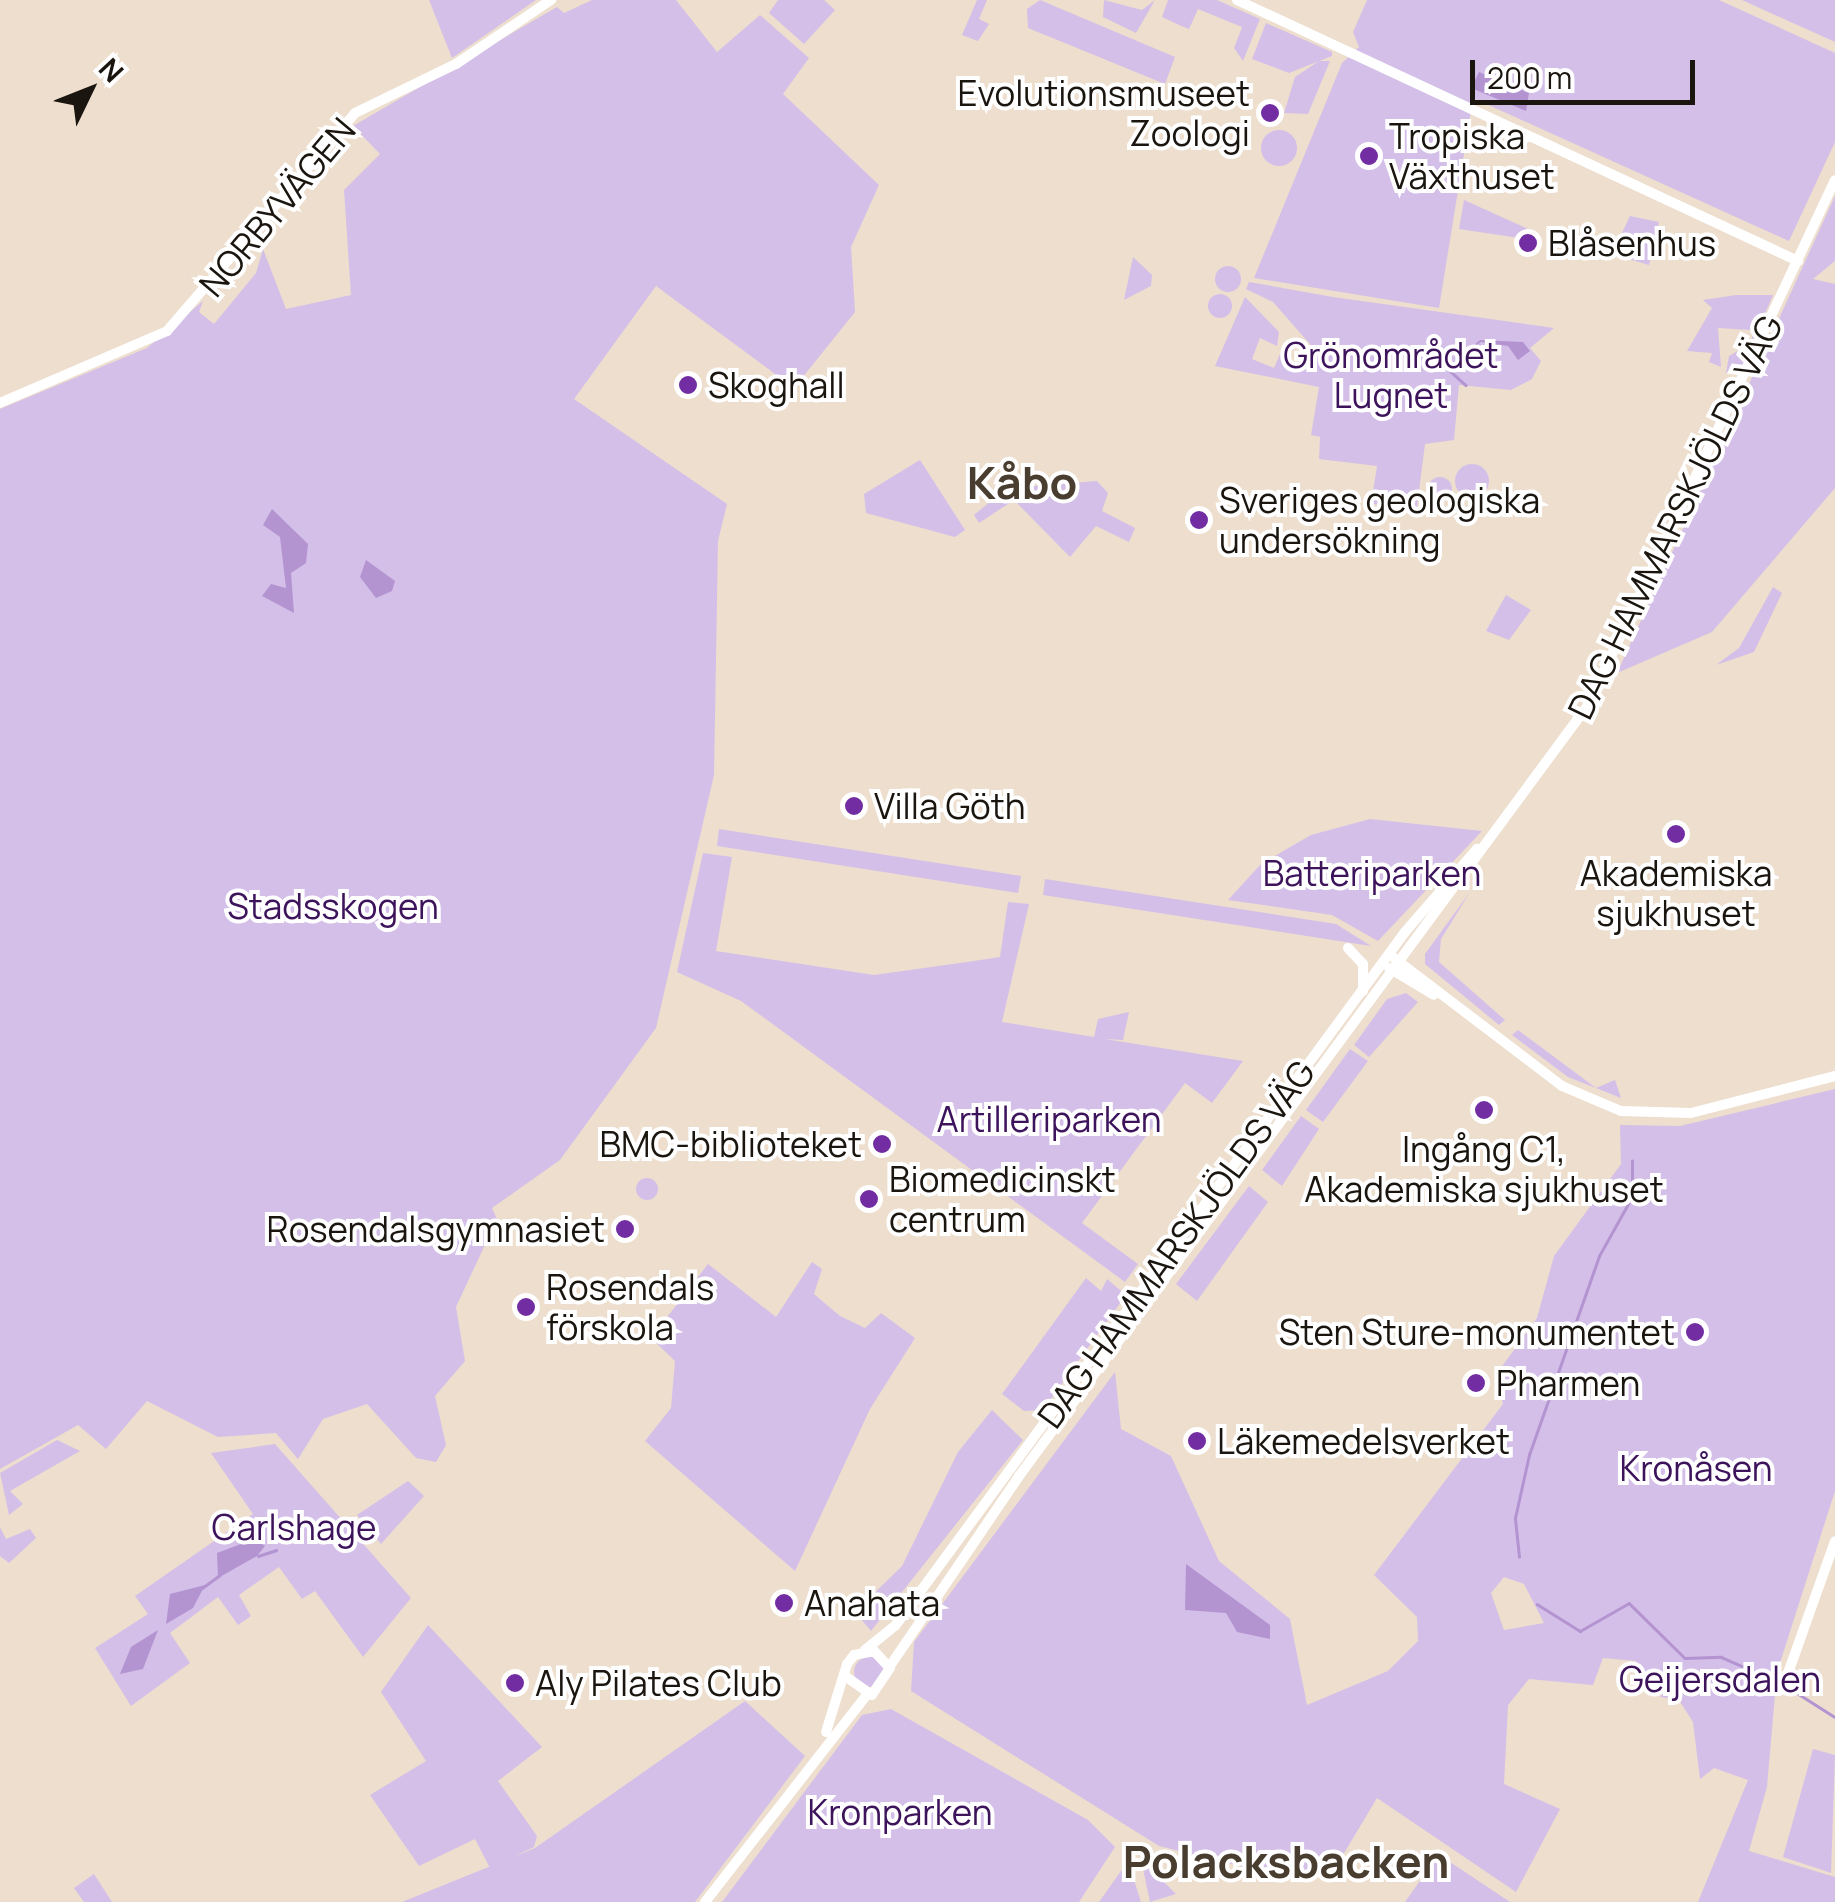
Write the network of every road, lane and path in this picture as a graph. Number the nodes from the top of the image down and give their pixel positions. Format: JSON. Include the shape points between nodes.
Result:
{"nodes":[{"id":1,"x":551,"y":0,"type":"edge"},
{"id":2,"x":1238,"y":0,"type":"edge"},
{"id":3,"x":1835,"y":180,"type":"edge"},
{"id":4,"x":1798,"y":261,"type":"junction"},
{"id":5,"x":0,"y":402,"type":"edge"},
{"id":6,"x":1348,"y":948,"type":"dead end"},
{"id":7,"x":1391,"y":962,"type":"junction"},
{"id":8,"x":1363,"y":992,"type":"junction"},
{"id":9,"x":1835,"y":1076,"type":"edge"},
{"id":10,"x":1835,"y":1541,"type":"edge"},
{"id":11,"x":865,"y":1650,"type":"junction"},
{"id":12,"x":890,"y":1666,"type":"junction"},
{"id":13,"x":846,"y":1677,"type":"junction"},
{"id":14,"x":1782,"y":1690,"type":"dead end"},
{"id":15,"x":867,"y":1696,"type":"junction"},
{"id":16,"x":820,"y":1747,"type":"junction"},
{"id":17,"x":705,"y":1902,"type":"edge"}],
"edges":[{"from":1,"to":5,"type":"street","name":"NORBYVÄGEN","via":[[456,64],[355,113],[167,331]]},
{"from":2,"to":4,"type":"street"},
{"from":3,"to":4,"type":"street","name":"DAG HAMMARSKJÖLDS VÄG"},
{"from":4,"to":7,"type":"street","name":"DAG HAMMARSKJÖLDS VÄG","via":[[1588,705]]},
{"from":6,"to":8,"type":"street","via":[[1363,964]]},
{"from":7,"to":8,"type":"street","name":"DAG HAMMARSKJÖLDS VÄG"},
{"from":7,"to":9,"type":"street","via":[[1575,1094],[1634,1114],[1692,1112]]},
{"from":7,"to":12,"type":"street","name":"DAG HAMMARSKJÖLDS VÄG","via":[[984,1523]]},
{"from":8,"to":11,"type":"street","name":"DAG HAMMARSKJÖLDS VÄG","via":[[894,1626]]},
{"from":10,"to":14,"type":"street"},
{"from":11,"to":12,"type":"street"},
{"from":11,"to":13,"type":"street","name":"DAG HAMMARSKJÖLDS VÄG"},
{"from":12,"to":15,"type":"street","name":"DAG HAMMARSKJÖLDS VÄG","via":[[886,1687]]},
{"from":13,"to":15,"type":"street"},
{"from":13,"to":16,"type":"street"},
{"from":15,"to":16,"type":"street"},
{"from":16,"to":17,"type":"street"}]}
